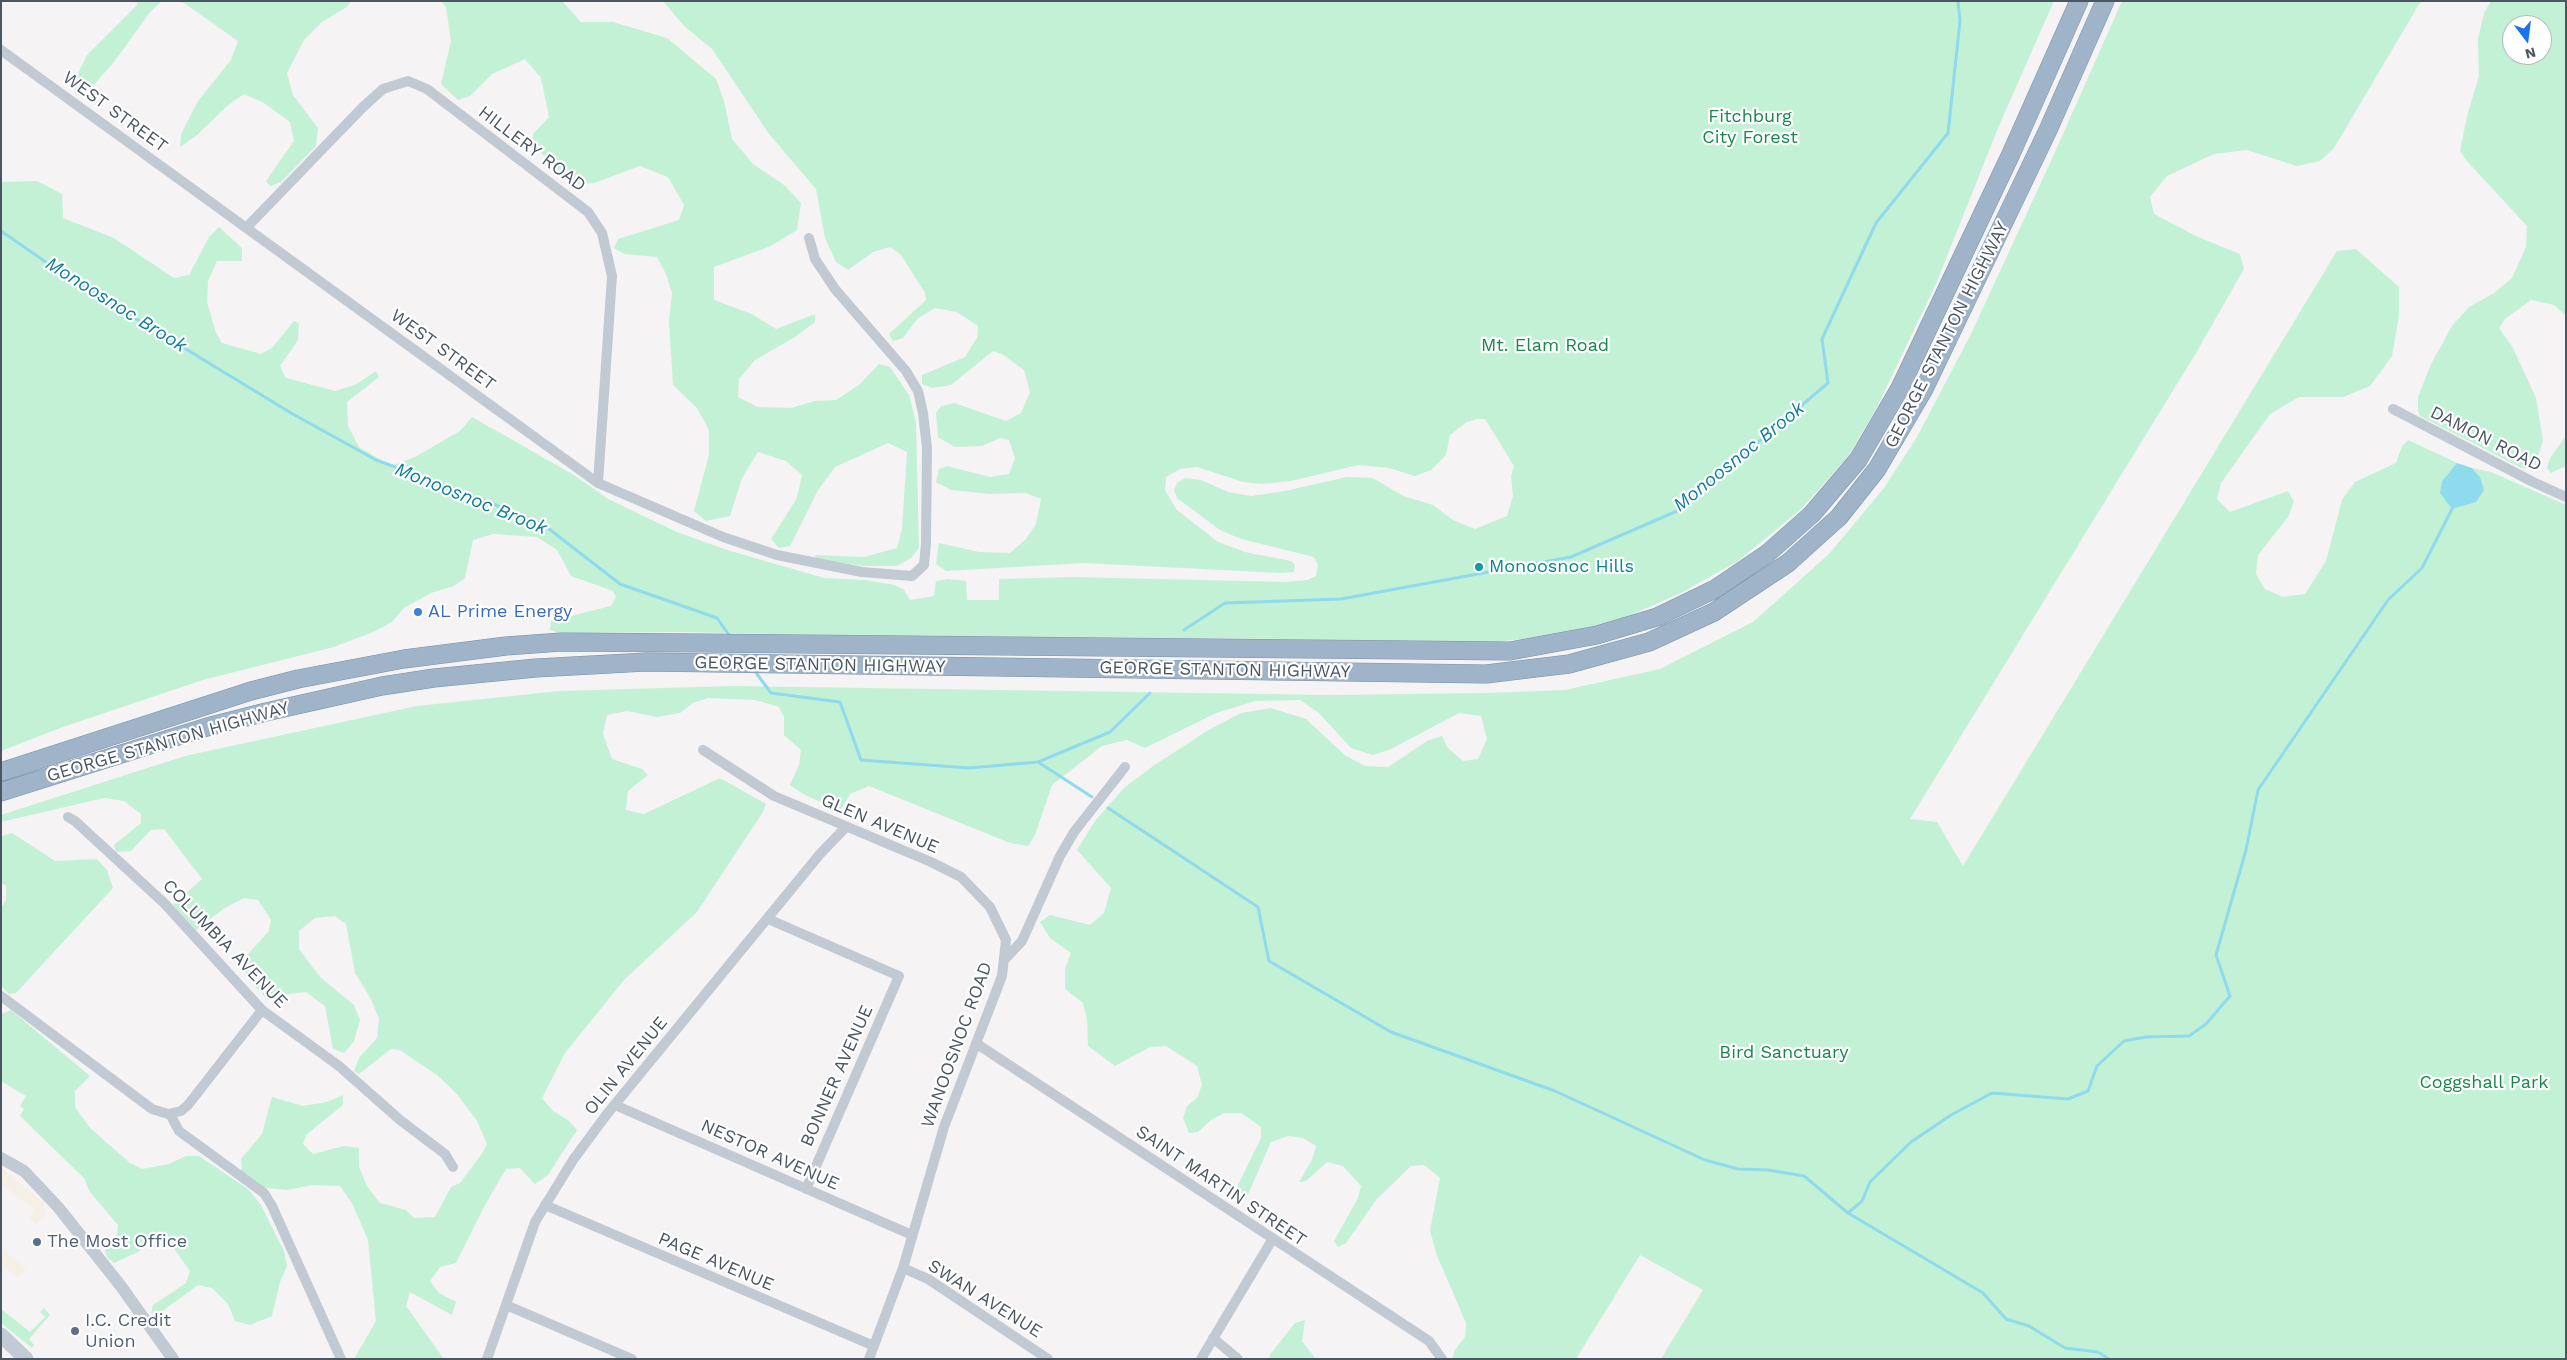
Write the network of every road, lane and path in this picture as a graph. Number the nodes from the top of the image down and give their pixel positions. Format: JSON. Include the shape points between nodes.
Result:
{"nodes":[{"id":1,"x":2079,"y":1,"type":"edge"},
{"id":2,"x":2105,"y":1,"type":"edge"},
{"id":3,"x":1,"y":50,"type":"edge"},
{"id":4,"x":247,"y":228,"type":"junction"},
{"id":5,"x":809,"y":238,"type":"dead end"},
{"id":6,"x":2393,"y":409,"type":"dead end"},
{"id":7,"x":598,"y":483,"type":"junction"},
{"id":8,"x":2566,"y":497,"type":"edge"},
{"id":9,"x":703,"y":750,"type":"dead end"},
{"id":10,"x":1125,"y":767,"type":"dead end"},
{"id":11,"x":1,"y":772,"type":"edge"},
{"id":12,"x":1,"y":793,"type":"edge"},
{"id":13,"x":68,"y":817,"type":"dead end"},
{"id":14,"x":846,"y":827,"type":"junction"},
{"id":15,"x":768,"y":919,"type":"junction"},
{"id":16,"x":1005,"y":960,"type":"junction"},
{"id":17,"x":2,"y":998,"type":"edge"},
{"id":18,"x":262,"y":1010,"type":"junction"},
{"id":19,"x":977,"y":1044,"type":"junction"},
{"id":20,"x":614,"y":1105,"type":"junction"},
{"id":21,"x":170,"y":1114,"type":"junction"},
{"id":22,"x":1,"y":1158,"type":"edge"},
{"id":23,"x":453,"y":1167,"type":"dead end"},
{"id":24,"x":806,"y":1189,"type":"junction"},
{"id":25,"x":545,"y":1205,"type":"junction"},
{"id":26,"x":912,"y":1235,"type":"junction"},
{"id":27,"x":1272,"y":1240,"type":"junction"},
{"id":28,"x":903,"y":1268,"type":"junction"},
{"id":29,"x":506,"y":1305,"type":"junction"},
{"id":30,"x":1,"y":1335,"type":"edge"},
{"id":31,"x":1213,"y":1338,"type":"junction"},
{"id":32,"x":874,"y":1346,"type":"junction"},
{"id":33,"x":26,"y":1359,"type":"edge"},
{"id":34,"x":173,"y":1359,"type":"edge"},
{"id":35,"x":341,"y":1359,"type":"edge"},
{"id":36,"x":487,"y":1359,"type":"edge"},
{"id":37,"x":632,"y":1359,"type":"edge"},
{"id":38,"x":869,"y":1359,"type":"edge"},
{"id":39,"x":1048,"y":1359,"type":"edge"},
{"id":40,"x":1201,"y":1359,"type":"edge"},
{"id":41,"x":1238,"y":1359,"type":"edge"},
{"id":42,"x":1442,"y":1359,"type":"edge"}],
"edges":[{"from":1,"to":11,"type":"highway","name":"GEORGE STANTON HIGHWAY","via":[[1916,355],[1865,450],[1820,505],[1783,541],[1740,574],[1681,606],[1616,630],[1510,651],[551,643],[453,652],[350,668],[250,691]]},
{"from":2,"to":12,"type":"highway","name":"GEORGE STANTON HIGHWAY","via":[[2048,130],[1924,388],[1883,462],[1847,508],[1800,553],[1745,593],[1688,625],[1649,642],[1584,661],[1486,674],[592,664],[434,678],[382,686],[207,727]]},
{"from":3,"to":4,"type":"street","name":"WEST STREET"},
{"from":4,"to":7,"type":"street","name":"WEST STREET"},
{"from":4,"to":7,"type":"street","name":"HILLERY ROAD","via":[[383,89],[408,81],[427,89],[588,212],[602,233],[612,276]]},
{"from":5,"to":7,"type":"street","name":"WEST STREET","via":[[815,260],[835,289],[906,371],[918,391],[927,448],[924,565],[912,576],[862,572],[776,555],[714,533]]},
{"from":6,"to":8,"type":"street","name":"DAMON ROAD"},
{"from":9,"to":14,"type":"street","name":"GLEN AVENUE","via":[[774,796]]},
{"from":10,"to":16,"type":"street","name":"WANOOSNOC ROAD","via":[[1074,832],[1022,941]]},
{"from":13,"to":18,"type":"street","name":"COLUMBIA AVENUE","via":[[164,903]]},
{"from":14,"to":15,"type":"street","name":"OLIN AVENUE"},
{"from":14,"to":16,"type":"street","name":"GLEN AVENUE","via":[[931,862],[966,882],[997,919],[1006,940]]},
{"from":15,"to":20,"type":"street","name":"OLIN AVENUE"},
{"from":15,"to":24,"type":"street","name":"BONNER AVENUE","via":[[899,976]]},
{"from":16,"to":19,"type":"street","name":"WANOOSNOC ROAD"},
{"from":17,"to":21,"type":"street","via":[[152,1109]]},
{"from":18,"to":21,"type":"street","via":[[188,1105]]},
{"from":18,"to":23,"type":"street","name":"COLUMBIA AVENUE","via":[[339,1066],[400,1120],[445,1154]]},
{"from":19,"to":26,"type":"street","name":"WANOOSNOC ROAD","via":[[944,1127]]},
{"from":19,"to":27,"type":"street","name":"SAINT MARTIN STREET"},
{"from":20,"to":24,"type":"street","name":"NESTOR AVENUE"},
{"from":20,"to":25,"type":"street","name":"OLIN AVENUE","via":[[573,1160]]},
{"from":21,"to":35,"type":"street","via":[[179,1130],[264,1193]]},
{"from":22,"to":34,"type":"street","via":[[24,1171],[58,1207]]},
{"from":24,"to":26,"type":"street","name":"NESTOR AVENUE"},
{"from":25,"to":29,"type":"street","name":"OLIN AVENUE","via":[[535,1222]]},
{"from":25,"to":32,"type":"street","name":"PAGE AVENUE"},
{"from":26,"to":28,"type":"street","name":"WANOOSNOC ROAD"},
{"from":27,"to":31,"type":"street"},
{"from":27,"to":42,"type":"street","name":"SAINT MARTIN STREET","via":[[1429,1341]]},
{"from":28,"to":32,"type":"street","name":"WANOOSNOC ROAD"},
{"from":28,"to":39,"type":"street","name":"SWAN AVENUE","via":[[936,1284]]},
{"from":29,"to":36,"type":"street","name":"OLIN AVENUE"},
{"from":29,"to":37,"type":"street"},
{"from":30,"to":33,"type":"main road"},
{"from":31,"to":40,"type":"street"},
{"from":31,"to":41,"type":"street"},
{"from":32,"to":38,"type":"street","name":"WANOOSNOC ROAD"}]}
